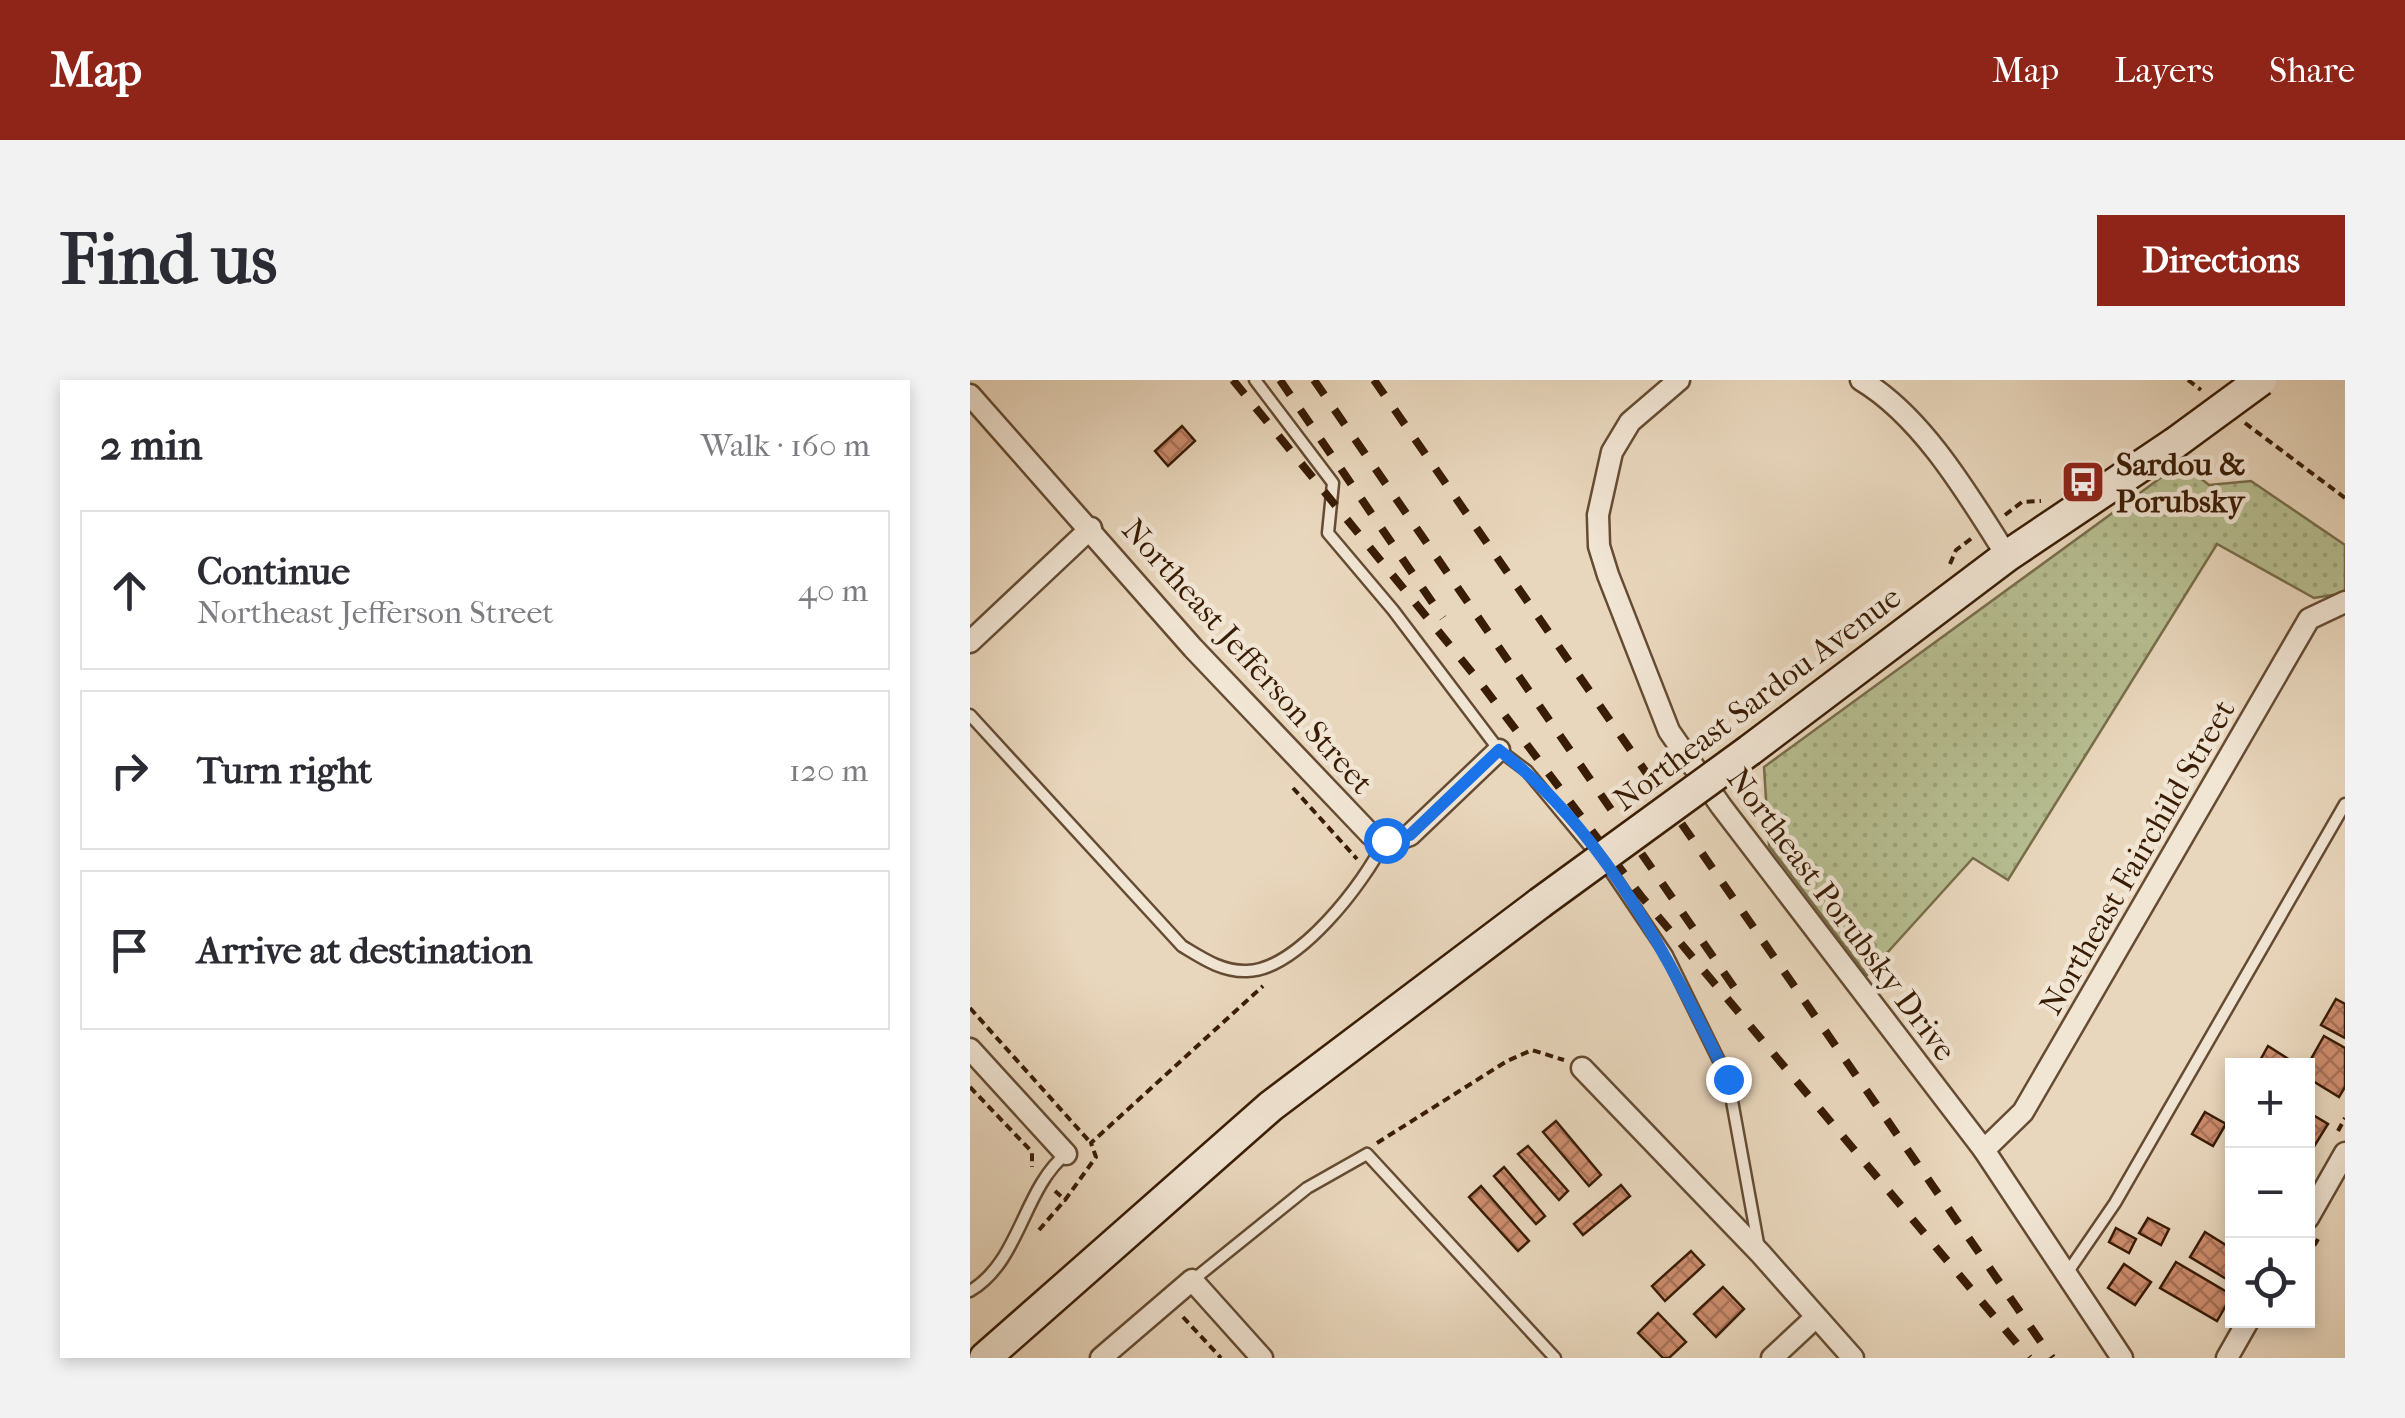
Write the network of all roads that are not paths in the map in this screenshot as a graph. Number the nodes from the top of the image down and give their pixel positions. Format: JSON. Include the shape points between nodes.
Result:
{"nodes":[{"id":1,"x":1255,"y":380,"type":"edge"},
{"id":2,"x":1679,"y":380,"type":"edge"},
{"id":3,"x":1861,"y":380,"type":"edge"},
{"id":4,"x":2261,"y":380,"type":"edge"},
{"id":5,"x":970,"y":395,"type":"edge"},
{"id":6,"x":1091,"y":528,"type":"junction"},
{"id":7,"x":2007,"y":556,"type":"junction"},
{"id":8,"x":2345,"y":602,"type":"edge"},
{"id":9,"x":970,"y":642,"type":"edge"},
{"id":10,"x":970,"y":715,"type":"edge"},
{"id":11,"x":1499,"y":750,"type":"junction"},
{"id":12,"x":2345,"y":804,"type":"edge"},
{"id":13,"x":1386,"y":840,"type":"junction"},
{"id":14,"x":970,"y":1049,"type":"edge"},
{"id":15,"x":1582,"y":1068,"type":"road end"},
{"id":16,"x":1984,"y":1150,"type":"junction"},
{"id":17,"x":2345,"y":1153,"type":"edge"},
{"id":18,"x":1066,"y":1154,"type":"joint"},
{"id":19,"x":2315,"y":1206,"type":"edge"},
{"id":20,"x":1760,"y":1253,"type":"junction"},
{"id":21,"x":2065,"y":1276,"type":"junction"},
{"id":22,"x":1192,"y":1280,"type":"junction"},
{"id":23,"x":970,"y":1290,"type":"edge"},
{"id":24,"x":1816,"y":1317,"type":"junction"},
{"id":25,"x":2244,"y":1328,"type":"edge"},
{"id":26,"x":985,"y":1358,"type":"edge"},
{"id":27,"x":1101,"y":1358,"type":"edge"},
{"id":28,"x":1262,"y":1358,"type":"edge"},
{"id":29,"x":1556,"y":1358,"type":"edge"},
{"id":30,"x":1772,"y":1358,"type":"edge"},
{"id":31,"x":1853,"y":1358,"type":"edge"},
{"id":32,"x":2122,"y":1358,"type":"edge"},
{"id":33,"x":2227,"y":1358,"type":"edge"}],
"edges":[{"from":1,"to":11,"type":"lane","via":[[1333,483],[1328,533]]},
{"from":2,"to":16,"type":"street","name":"Northeast Porubsky Drive","via":[[1630,422],[1601,486],[1599,546],[1646,675],[1670,731],[1721,806]]},
{"from":3,"to":7,"type":"street","via":[[1918,432]]},
{"from":4,"to":7,"type":"main road","name":"Northeast Sardou Avenue","bridge":true},
{"from":5,"to":6,"type":"street","name":"Northeast Jefferson Street"},
{"from":6,"to":9,"type":"street"},
{"from":6,"to":13,"type":"street","name":"Northeast Jefferson Street","via":[[1292,755],[1371,835]]},
{"from":7,"to":26,"type":"main road","name":"Northeast Sardou Avenue","bridge":true,"via":[[1272,1106]]},
{"from":8,"to":16,"type":"street","name":"Northeast Fairchild Street","via":[[2310,619],[2023,1112]]},
{"from":10,"to":13,"type":"lane","via":[[1182,946],[1212,965],[1249,972],[1292,952],[1336,914],[1370,873]]},
{"from":11,"to":13,"type":"street","via":[[1410,835]]},
{"from":11,"to":20,"type":"lane","via":[[1527,772],[1612,872],[1667,955],[1728,1079]]},
{"from":12,"to":21,"type":"lane","via":[[2115,1203]]},
{"from":14,"to":18,"type":"street"},
{"from":15,"to":20,"type":"street"},
{"from":16,"to":21,"type":"street","name":"Northeast Porubsky Drive"},
{"from":17,"to":19,"type":"street"},
{"from":18,"to":23,"type":"lane","via":[[1042,1178],[1006,1251]]},
{"from":20,"to":24,"type":"street"},
{"from":21,"to":32,"type":"street","name":"Northeast Porubsky Drive"},
{"from":22,"to":27,"type":"street"},
{"from":22,"to":28,"type":"street"},
{"from":22,"to":29,"type":"lane","via":[[1307,1188],[1367,1154]]},
{"from":24,"to":30,"type":"street"},
{"from":24,"to":31,"type":"street"},
{"from":25,"to":33,"type":"street"}]}
